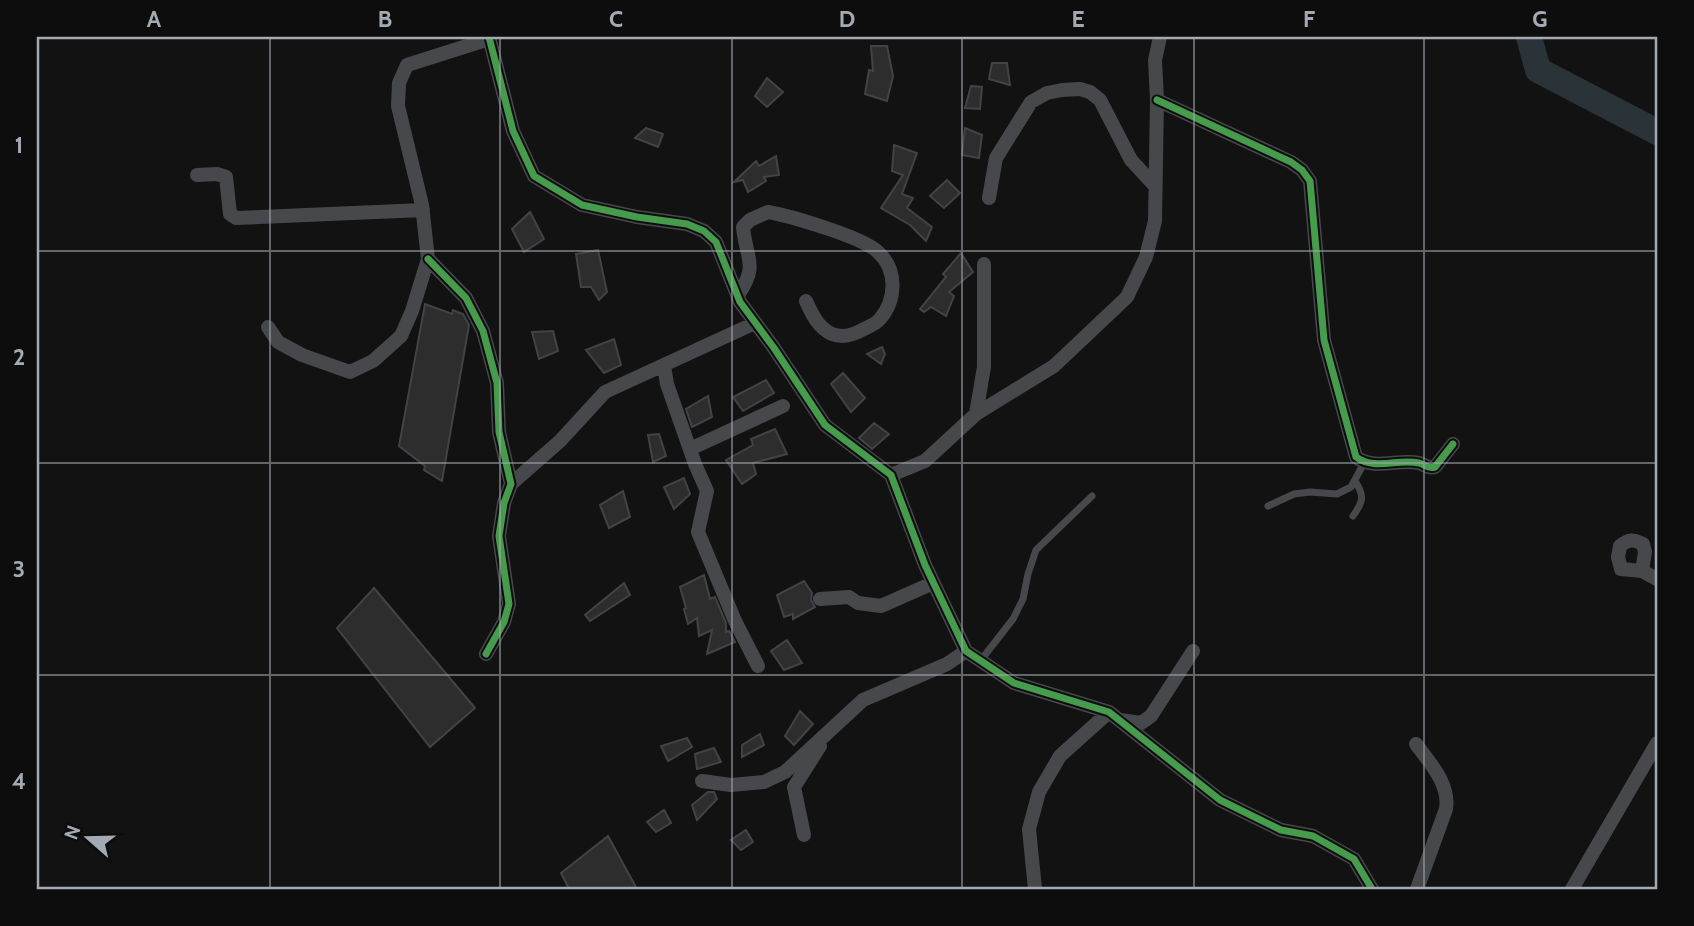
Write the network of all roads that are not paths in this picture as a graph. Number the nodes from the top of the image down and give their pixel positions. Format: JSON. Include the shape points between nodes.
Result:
{"nodes":[{"id":1,"x":1160,"y":37,"type":"edge"},
{"id":2,"x":489,"y":38,"type":"edge"},
{"id":3,"x":1157,"y":100,"type":"junction"},
{"id":4,"x":197,"y":175,"type":"dead end"},
{"id":5,"x":1155,"y":186,"type":"junction"},
{"id":6,"x":989,"y":198,"type":"dead end"},
{"id":7,"x":423,"y":210,"type":"junction"},
{"id":8,"x":428,"y":259,"type":"junction"},
{"id":9,"x":984,"y":264,"type":"dead end"},
{"id":10,"x":738,"y":295,"type":"junction"},
{"id":11,"x":806,"y":301,"type":"dead end"},
{"id":12,"x":755,"y":323,"type":"junction"},
{"id":13,"x":268,"y":327,"type":"dead end"},
{"id":14,"x":664,"y":366,"type":"junction"},
{"id":15,"x":783,"y":406,"type":"dead end"},
{"id":16,"x":976,"y":414,"type":"junction"},
{"id":17,"x":1453,"y":444,"type":"dead end"},
{"id":18,"x":690,"y":449,"type":"junction"},
{"id":19,"x":1364,"y":463,"type":"junction"},
{"id":20,"x":891,"y":475,"type":"junction"},
{"id":21,"x":1355,"y":481,"type":"junction"},
{"id":22,"x":511,"y":484,"type":"junction"},
{"id":23,"x":1092,"y":496,"type":"dead end"},
{"id":24,"x":1268,"y":506,"type":"dead end"},
{"id":25,"x":1353,"y":516,"type":"dead end"},
{"id":26,"x":1642,"y":571,"type":"dead end"},
{"id":27,"x":1657,"y":579,"type":"edge"},
{"id":28,"x":933,"y":583,"type":"junction"},
{"id":29,"x":820,"y":599,"type":"dead end"},
{"id":30,"x":966,"y":651,"type":"junction"},
{"id":31,"x":1193,"y":651,"type":"dead end"},
{"id":32,"x":486,"y":654,"type":"dead end"},
{"id":33,"x":980,"y":661,"type":"junction"},
{"id":34,"x":758,"y":666,"type":"dead end"},
{"id":35,"x":1113,"y":716,"type":"junction"},
{"id":36,"x":835,"y":725,"type":"junction"},
{"id":37,"x":1657,"y":743,"type":"edge"},
{"id":38,"x":1416,"y":744,"type":"dead end"},
{"id":39,"x":702,"y":781,"type":"dead end"},
{"id":40,"x":804,"y":835,"type":"dead end"},
{"id":41,"x":1035,"y":889,"type":"edge"},
{"id":42,"x":1372,"y":889,"type":"edge"},
{"id":43,"x":1417,"y":889,"type":"edge"},
{"id":44,"x":1572,"y":889,"type":"edge"}],
"edges":[{"from":1,"to":3,"type":"street","via":[[1155,60]]},
{"from":2,"to":7,"type":"street","via":[[407,65],[399,83],[398,106]]},
{"from":2,"to":10,"type":"street","via":[[513,131],[534,176],[582,205],[704,231],[716,242]]},
{"from":3,"to":5,"type":"street"},
{"from":3,"to":19,"type":"street","via":[[1291,162],[1310,181],[1324,340],[1356,457]]},
{"from":4,"to":7,"type":"street","via":[[226,177],[230,214],[236,218]]},
{"from":5,"to":6,"type":"street","via":[[1131,160],[1100,100],[1080,89],[1062,90],[1031,102],[996,158]]},
{"from":5,"to":16,"type":"street","via":[[1155,221],[1146,257],[1127,297],[1054,366]]},
{"from":7,"to":8,"type":"street"},
{"from":8,"to":13,"type":"street","via":[[401,336],[373,361],[350,372],[278,342]]},
{"from":8,"to":22,"type":"street","via":[[466,298],[483,331],[497,383],[499,432]]},
{"from":9,"to":16,"type":"street","via":[[984,368]]},
{"from":10,"to":11,"type":"street","via":[[751,266],[743,227],[768,212],[865,244],[891,267],[892,297],[880,320],[857,333],[832,334],[818,323]]},
{"from":10,"to":12,"type":"street"},
{"from":12,"to":14,"type":"street"},
{"from":12,"to":20,"type":"street","via":[[825,425]]},
{"from":14,"to":18,"type":"street"},
{"from":14,"to":22,"type":"street","via":[[605,392],[561,441]]},
{"from":15,"to":18,"type":"street"},
{"from":16,"to":20,"type":"street","via":[[925,461]]},
{"from":17,"to":19,"type":"street","via":[[1435,467]]},
{"from":18,"to":34,"type":"street","via":[[707,491],[698,532]]},
{"from":19,"to":21,"type":"lane"},
{"from":20,"to":28,"type":"street"},
{"from":21,"to":24,"type":"lane","via":[[1337,494],[1294,494]]},
{"from":21,"to":25,"type":"lane","via":[[1363,503]]},
{"from":22,"to":32,"type":"street","via":[[499,536],[509,604]]},
{"from":23,"to":33,"type":"lane","via":[[1037,550],[1013,619]]},
{"from":26,"to":27,"type":"street"},
{"from":28,"to":29,"type":"street","via":[[881,606],[849,597]]},
{"from":28,"to":30,"type":"street"},
{"from":30,"to":33,"type":"street"},
{"from":30,"to":36,"type":"street","via":[[947,664],[863,700]]},
{"from":31,"to":35,"type":"street","via":[[1151,716],[1141,723]]},
{"from":33,"to":35,"type":"street","via":[[1014,683]]},
{"from":35,"to":41,"type":"street","via":[[1060,757],[1039,792],[1029,829]]},
{"from":35,"to":42,"type":"street","via":[[1220,800],[1282,830],[1313,836],[1354,859]]},
{"from":36,"to":39,"type":"street","via":[[785,772],[764,782],[732,785]]},
{"from":36,"to":40,"type":"street","via":[[794,787]]},
{"from":37,"to":44,"type":"street"},
{"from":38,"to":43,"type":"street","via":[[1448,799]]}]}
